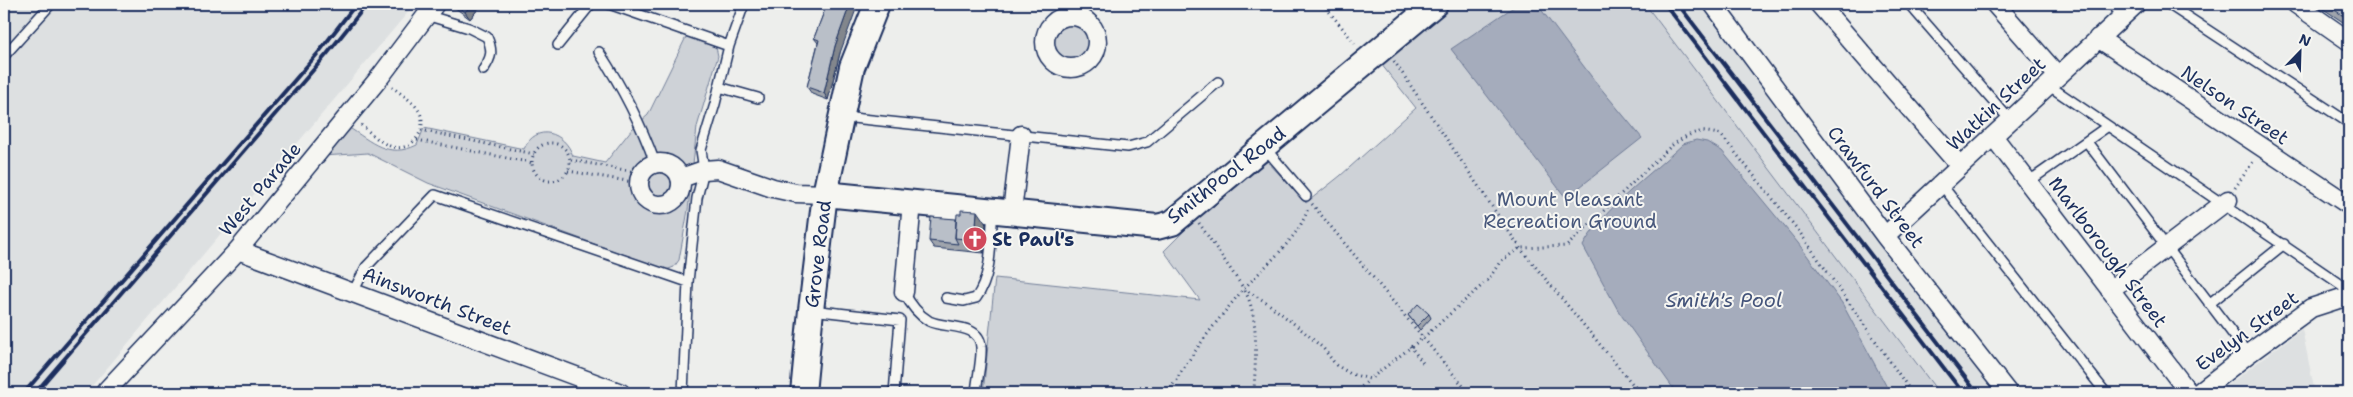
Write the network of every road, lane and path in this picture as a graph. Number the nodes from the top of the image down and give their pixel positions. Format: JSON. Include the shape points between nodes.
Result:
{"nodes":[{"id":1,"x":51,"y":4,"type":"edge"},
{"id":2,"x":591,"y":4,"type":"edge"},
{"id":3,"x":609,"y":4,"type":"edge"},
{"id":4,"x":744,"y":4,"type":"edge"},
{"id":5,"x":877,"y":4,"type":"edge"},
{"id":6,"x":1323,"y":4,"type":"edge"},
{"id":7,"x":1713,"y":4,"type":"edge"},
{"id":8,"x":1819,"y":4,"type":"edge"},
{"id":9,"x":1908,"y":4,"type":"edge"},
{"id":10,"x":1995,"y":4,"type":"edge"},
{"id":11,"x":2168,"y":4,"type":"edge"},
{"id":12,"x":2296,"y":4,"type":"edge"},
{"id":13,"x":1425,"y":7,"type":"edge"},
{"id":14,"x":2123,"y":8,"type":"edge"},
{"id":15,"x":430,"y":10,"type":"edge"},
{"id":16,"x":2098,"y":38,"type":"junction"},
{"id":17,"x":2349,"y":41,"type":"edge"},
{"id":18,"x":558,"y":45,"type":"dead end"},
{"id":19,"x":729,"y":46,"type":"junction"},
{"id":20,"x":600,"y":52,"type":"dead end"},
{"id":21,"x":1376,"y":53,"type":"junction"},
{"id":22,"x":4,"y":56,"type":"edge"},
{"id":23,"x":484,"y":70,"type":"dead end"},
{"id":24,"x":380,"y":77,"type":"junction"},
{"id":25,"x":2053,"y":80,"type":"junction"},
{"id":26,"x":1218,"y":82,"type":"dead end"},
{"id":27,"x":719,"y":87,"type":"junction"},
{"id":28,"x":758,"y":98,"type":"dead end"},
{"id":29,"x":349,"y":115,"type":"junction"},
{"id":30,"x":841,"y":116,"type":"junction"},
{"id":31,"x":2010,"y":120,"type":"junction"},
{"id":32,"x":2349,"y":122,"type":"edge"},
{"id":33,"x":2108,"y":126,"type":"junction"},
{"id":34,"x":422,"y":130,"type":"junction"},
{"id":35,"x":1021,"y":135,"type":"junction"},
{"id":36,"x":1993,"y":136,"type":"junction"},
{"id":37,"x":417,"y":140,"type":"junction"},
{"id":38,"x":2087,"y":142,"type":"junction"},
{"id":39,"x":1263,"y":147,"type":"junction"},
{"id":40,"x":2262,"y":149,"type":"junction"},
{"id":41,"x":534,"y":154,"type":"junction"},
{"id":42,"x":571,"y":160,"type":"junction"},
{"id":43,"x":532,"y":163,"type":"junction"},
{"id":44,"x":1960,"y":166,"type":"junction"},
{"id":45,"x":704,"y":170,"type":"junction"},
{"id":46,"x":568,"y":171,"type":"junction"},
{"id":47,"x":645,"y":173,"type":"junction"},
{"id":48,"x":681,"y":178,"type":"junction"},
{"id":49,"x":2028,"y":182,"type":"junction"},
{"id":50,"x":1941,"y":184,"type":"junction"},
{"id":51,"x":825,"y":194,"type":"junction"},
{"id":52,"x":1308,"y":199,"type":"junction"},
{"id":53,"x":912,"y":202,"type":"junction"},
{"id":54,"x":2226,"y":202,"type":"junction"},
{"id":55,"x":2349,"y":205,"type":"edge"},
{"id":56,"x":1189,"y":208,"type":"junction"},
{"id":57,"x":1002,"y":211,"type":"junction"},
{"id":58,"x":1885,"y":236,"type":"junction"},
{"id":59,"x":2284,"y":244,"type":"junction"},
{"id":60,"x":1520,"y":248,"type":"junction"},
{"id":61,"x":2167,"y":248,"type":"junction"},
{"id":62,"x":238,"y":250,"type":"junction"},
{"id":63,"x":688,"y":282,"type":"junction"},
{"id":64,"x":1244,"y":289,"type":"junction"},
{"id":65,"x":2110,"y":290,"type":"junction"},
{"id":66,"x":2349,"y":291,"type":"edge"},
{"id":67,"x":353,"y":292,"type":"junction"},
{"id":68,"x":904,"y":292,"type":"joint"},
{"id":69,"x":946,"y":298,"type":"dead end"},
{"id":70,"x":2209,"y":304,"type":"junction"},
{"id":71,"x":810,"y":310,"type":"junction"},
{"id":72,"x":1424,"y":337,"type":"junction"},
{"id":73,"x":1410,"y":346,"type":"junction"},
{"id":74,"x":2248,"y":354,"type":"junction"},
{"id":75,"x":1423,"y":363,"type":"dead end"},
{"id":76,"x":1370,"y":380,"type":"junction"},
{"id":77,"x":106,"y":391,"type":"dead end"},
{"id":78,"x":621,"y":393,"type":"edge"},
{"id":79,"x":683,"y":393,"type":"edge"},
{"id":80,"x":803,"y":393,"type":"edge"},
{"id":81,"x":894,"y":393,"type":"edge"},
{"id":82,"x":976,"y":393,"type":"edge"},
{"id":83,"x":1168,"y":393,"type":"edge"},
{"id":84,"x":1254,"y":393,"type":"edge"},
{"id":85,"x":1354,"y":393,"type":"edge"},
{"id":86,"x":1469,"y":393,"type":"edge"},
{"id":87,"x":1640,"y":393,"type":"edge"},
{"id":88,"x":1912,"y":393,"type":"edge"},
{"id":89,"x":2008,"y":393,"type":"edge"},
{"id":90,"x":2106,"y":393,"type":"edge"},
{"id":91,"x":2189,"y":393,"type":"edge"},
{"id":92,"x":2198,"y":393,"type":"edge"}],
"edges":[{"from":1,"to":22,"type":"lane"},
{"from":2,"to":18,"type":"lane"},
{"from":3,"to":19,"type":"lane"},
{"from":4,"to":19,"type":"lane"},
{"from":5,"to":30,"type":"street","name":"Grove Road","via":[[852,67]]},
{"from":6,"to":21,"type":"path"},
{"from":7,"to":58,"type":"street","name":"Crawfurd Street"},
{"from":8,"to":44,"type":"street"},
{"from":9,"to":31,"type":"lane"},
{"from":10,"to":25,"type":"street"},
{"from":11,"to":32,"type":"lane"},
{"from":12,"to":17,"type":"street"},
{"from":13,"to":21,"type":"street","name":"SmithPool Road"},
{"from":14,"to":16,"type":"street","name":"Watkin Street"},
{"from":15,"to":23,"type":"lane","via":[[487,36],[493,50]]},
{"from":15,"to":24,"type":"street","name":"West Parade"},
{"from":16,"to":25,"type":"street","name":"Watkin Street"},
{"from":16,"to":40,"type":"street","name":"Nelson Street"},
{"from":19,"to":27,"type":"lane"},
{"from":20,"to":47,"type":"lane","via":[[647,140]]},
{"from":21,"to":39,"type":"street","name":"SmithPool Road"},
{"from":21,"to":60,"type":"path"},
{"from":24,"to":29,"type":"street","name":"West Parade"},
{"from":24,"to":34,"type":"path","via":[[419,110]]},
{"from":25,"to":31,"type":"street","name":"Watkin Street"},
{"from":25,"to":33,"type":"lane"},
{"from":26,"to":35,"type":"lane","via":[[1147,142],[1137,146]]},
{"from":27,"to":28,"type":"lane"},
{"from":27,"to":45,"type":"lane","via":[[701,150]]},
{"from":29,"to":37,"type":"path","via":[[394,148]]},
{"from":29,"to":62,"type":"street","name":"West Parade"},
{"from":30,"to":35,"type":"lane"},
{"from":30,"to":51,"type":"street","name":"Grove Road"},
{"from":31,"to":36,"type":"street","name":"Watkin Street"},
{"from":33,"to":38,"type":"lane"},
{"from":33,"to":54,"type":"lane"},
{"from":34,"to":37,"type":"path"},
{"from":34,"to":41,"type":"path"},
{"from":35,"to":57,"type":"street"},
{"from":36,"to":44,"type":"street","name":"Watkin Street"},
{"from":36,"to":49,"type":"street","name":"Marlborough Street"},
{"from":37,"to":43,"type":"path"},
{"from":38,"to":49,"type":"lane"},
{"from":38,"to":61,"type":"lane"},
{"from":39,"to":52,"type":"lane"},
{"from":39,"to":56,"type":"street","name":"SmithPool Road"},
{"from":40,"to":54,"type":"path"},
{"from":40,"to":55,"type":"street","name":"Nelson Street"},
{"from":41,"to":42,"type":"path","via":[[540,146],[551,143],[565,149]]},
{"from":41,"to":43,"type":"path"},
{"from":42,"to":46,"type":"path"},
{"from":42,"to":47,"type":"path"},
{"from":43,"to":46,"type":"path","via":[[537,175],[548,181],[562,178]]},
{"from":44,"to":50,"type":"street","name":"Watkin Street"},
{"from":45,"to":48,"type":"street"},
{"from":45,"to":51,"type":"street","via":[[718,170],[796,193]]},
{"from":45,"to":63,"type":"lane","via":[[697,198]]},
{"from":46,"to":47,"type":"path"},
{"from":47,"to":48,"type":"street","via":[[666,163],[673,166]]},
{"from":47,"to":48,"type":"street","via":[[644,198],[653,204],[661,205],[676,199],[682,185]]},
{"from":49,"to":65,"type":"street","name":"Marlborough Street"},
{"from":50,"to":58,"type":"street","name":"Watkin Street"},
{"from":50,"to":90,"type":"lane"},
{"from":51,"to":53,"type":"street","name":"SmithPool Road"},
{"from":51,"to":71,"type":"street","name":"Grove Road"},
{"from":52,"to":64,"type":"path","via":[[1305,217],[1289,240]]},
{"from":52,"to":72,"type":"path"},
{"from":53,"to":57,"type":"street","name":"SmithPool Road"},
{"from":53,"to":68,"type":"street"},
{"from":54,"to":59,"type":"lane"},
{"from":54,"to":61,"type":"street"},
{"from":56,"to":57,"type":"street","name":"SmithPool Road","via":[[1172,222],[1157,227]]},
{"from":56,"to":64,"type":"path"},
{"from":57,"to":69,"type":"lane","via":[[982,290],[976,298]]},
{"from":58,"to":89,"type":"street","name":"Crawfurd Street"},
{"from":59,"to":66,"type":"lane"},
{"from":59,"to":70,"type":"lane"},
{"from":60,"to":72,"type":"path","via":[[1500,262],[1488,280]]},
{"from":60,"to":87,"type":"path"},
{"from":60,"to":88,"type":"path","via":[[1567,246],[1671,146],[1690,133],[1706,131],[1721,135],[1798,230]]},
{"from":61,"to":65,"type":"street"},
{"from":61,"to":70,"type":"lane"},
{"from":62,"to":67,"type":"street","name":"Ainsworth Street"},
{"from":62,"to":77,"type":"street","name":"West Parade"},
{"from":63,"to":67,"type":"lane","via":[[435,195],[366,267]]},
{"from":63,"to":79,"type":"lane"},
{"from":64,"to":76,"type":"path","via":[[1302,330],[1323,348],[1336,365]]},
{"from":64,"to":83,"type":"path"},
{"from":64,"to":84,"type":"path","via":[[1250,302],[1256,341]]},
{"from":65,"to":91,"type":"street","name":"Marlborough Street"},
{"from":66,"to":74,"type":"street","name":"Evelyn Street","via":[[2345,297],[2311,308]]},
{"from":67,"to":78,"type":"street","name":"Ainsworth Street"},
{"from":68,"to":82,"type":"lane","via":[[912,307],[927,320],[966,329],[976,335],[982,345]]},
{"from":70,"to":74,"type":"lane"},
{"from":71,"to":80,"type":"street","name":"Grove Road"},
{"from":71,"to":81,"type":"lane","via":[[900,320]]},
{"from":72,"to":73,"type":"path"},
{"from":72,"to":86,"type":"path"},
{"from":73,"to":75,"type":"path"},
{"from":73,"to":76,"type":"path"},
{"from":74,"to":92,"type":"street","name":"Evelyn Street"},
{"from":76,"to":85,"type":"path"}]}
